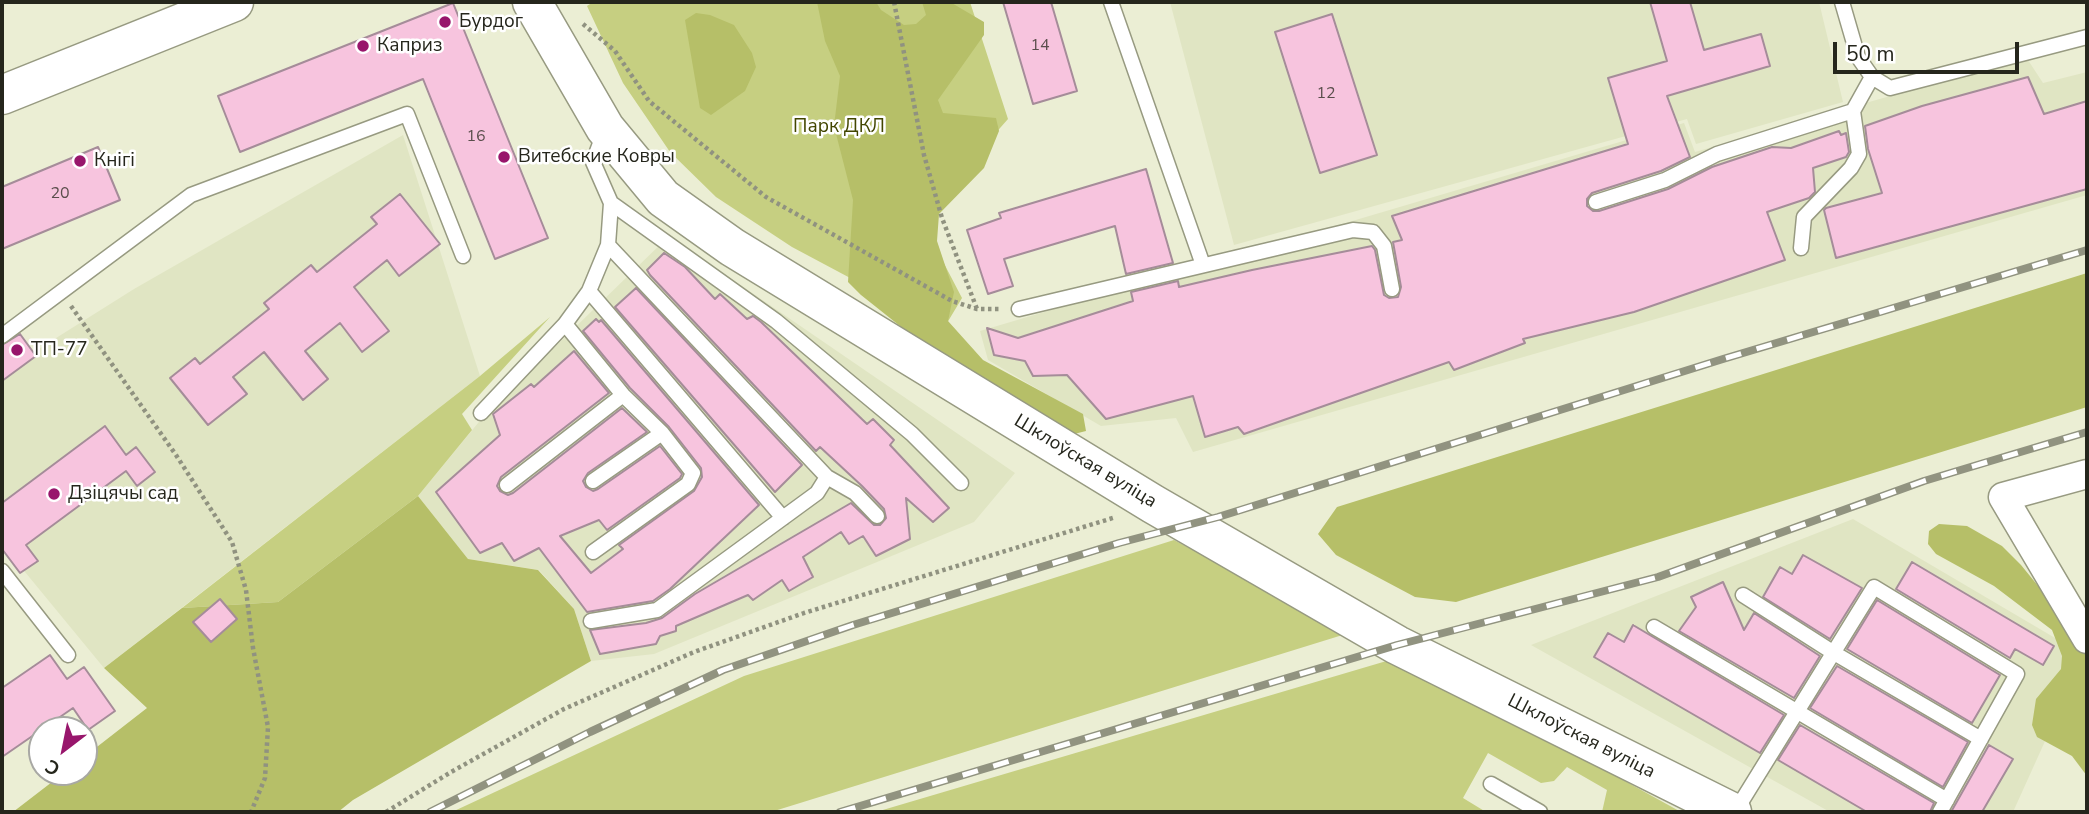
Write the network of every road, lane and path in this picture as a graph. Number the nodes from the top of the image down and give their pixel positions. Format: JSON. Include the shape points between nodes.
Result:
{"nodes":[{"id":1,"x":234,"y":2,"type":"edge"},
{"id":2,"x":532,"y":2,"type":"edge"},
{"id":3,"x":894,"y":2,"type":"edge"},
{"id":4,"x":1111,"y":2,"type":"edge"},
{"id":5,"x":1842,"y":2,"type":"edge"},
{"id":6,"x":574,"y":16,"type":"dead end"},
{"id":7,"x":2087,"y":37,"type":"edge"},
{"id":8,"x":1872,"y":77,"type":"junction"},
{"id":9,"x":2,"y":95,"type":"edge"},
{"id":10,"x":1853,"y":111,"type":"junction"},
{"id":11,"x":605,"y":128,"type":"junction"},
{"id":12,"x":1596,"y":202,"type":"dead end"},
{"id":13,"x":611,"y":203,"type":"junction"},
{"id":14,"x":608,"y":245,"type":"junction"},
{"id":15,"x":1801,"y":248,"type":"dead end"},
{"id":16,"x":463,"y":256,"type":"dead end"},
{"id":17,"x":1203,"y":265,"type":"junction"},
{"id":18,"x":1392,"y":289,"type":"dead end"},
{"id":19,"x":61,"y":291,"type":"junction"},
{"id":20,"x":589,"y":291,"type":"junction"},
{"id":21,"x":977,"y":309,"type":"junction"},
{"id":22,"x":1019,"y":309,"type":"joint"},
{"id":23,"x":565,"y":324,"type":"junction"},
{"id":24,"x":2,"y":336,"type":"edge"},
{"id":25,"x":623,"y":395,"type":"junction"},
{"id":26,"x":481,"y":413,"type":"dead end"},
{"id":27,"x":662,"y":433,"type":"junction"},
{"id":28,"x":2087,"y":474,"type":"edge"},
{"id":29,"x":827,"y":477,"type":"junction"},
{"id":30,"x":593,"y":481,"type":"dead end"},
{"id":31,"x":961,"y":483,"type":"dead end"},
{"id":32,"x":508,"y":485,"type":"dead end"},
{"id":33,"x":1153,"y":504,"type":"junction"},
{"id":34,"x":877,"y":516,"type":"dead end"},
{"id":35,"x":783,"y":518,"type":"junction"},
{"id":36,"x":593,"y":552,"type":"dead end"},
{"id":37,"x":2,"y":571,"type":"edge"},
{"id":38,"x":1743,"y":595,"type":"dead end"},
{"id":39,"x":591,"y":621,"type":"dead end"},
{"id":40,"x":1654,"y":627,"type":"dead end"},
{"id":41,"x":2087,"y":639,"type":"edge"},
{"id":42,"x":1834,"y":653,"type":"junction"},
{"id":43,"x":68,"y":655,"type":"dead end"},
{"id":44,"x":1798,"y":712,"type":"junction"},
{"id":45,"x":1981,"y":739,"type":"junction"},
{"id":46,"x":1491,"y":784,"type":"dead end"},
{"id":47,"x":1944,"y":806,"type":"edge"},
{"id":48,"x":251,"y":812,"type":"edge"},
{"id":49,"x":386,"y":812,"type":"edge"},
{"id":50,"x":1540,"y":812,"type":"edge"},
{"id":51,"x":1733,"y":812,"type":"edge"}],
"edges":[{"from":1,"to":9,"type":"main road"},
{"from":2,"to":11,"type":"main road","name":"Шклоўская вуліца"},
{"from":3,"to":21,"type":"path","via":[[924,155]]},
{"from":4,"to":17,"type":"lane"},
{"from":5,"to":8,"type":"lane","via":[[1858,57]]},
{"from":6,"to":21,"type":"path","via":[[615,51],[649,101],[766,197],[952,301]]},
{"from":7,"to":8,"type":"lane","via":[[1890,88]]},
{"from":8,"to":10,"type":"lane"},
{"from":10,"to":12,"type":"lane","via":[[1717,154],[1665,180]]},
{"from":10,"to":15,"type":"lane","via":[[1859,154],[1804,217]]},
{"from":11,"to":13,"type":"lane","via":[[593,162]]},
{"from":11,"to":33,"type":"main road","name":"Шклоўская вуліца","via":[[663,198],[732,247]]},
{"from":13,"to":14,"type":"lane"},
{"from":13,"to":31,"type":"lane","via":[[776,321],[912,434]]},
{"from":14,"to":20,"type":"lane"},
{"from":14,"to":29,"type":"lane"},
{"from":16,"to":19,"type":"lane","via":[[407,114],[191,195]]},
{"from":17,"to":18,"type":"lane","via":[[1353,230],[1373,232],[1384,246]]},
{"from":17,"to":22,"type":"lane"},
{"from":19,"to":24,"type":"lane"},
{"from":19,"to":48,"type":"path","via":[[232,542],[246,590],[268,727],[265,778]]},
{"from":20,"to":23,"type":"lane"},
{"from":20,"to":35,"type":"lane"},
{"from":21,"to":22,"type":"path"},
{"from":23,"to":25,"type":"lane"},
{"from":23,"to":26,"type":"lane"},
{"from":25,"to":27,"type":"lane"},
{"from":25,"to":32,"type":"lane"},
{"from":27,"to":30,"type":"lane"},
{"from":27,"to":36,"type":"lane","via":[[693,473],[688,484]]},
{"from":28,"to":41,"type":"street","via":[[2003,498]]},
{"from":29,"to":34,"type":"lane","via":[[855,493]]},
{"from":29,"to":35,"type":"lane","via":[[817,493]]},
{"from":33,"to":49,"type":"path","via":[[694,652],[564,709]]},
{"from":33,"to":51,"type":"main road","name":"Шклоўская вуліца","via":[[1397,645]]},
{"from":35,"to":39,"type":"lane","via":[[657,610]]},
{"from":37,"to":43,"type":"lane"},
{"from":38,"to":42,"type":"lane"},
{"from":40,"to":44,"type":"lane"},
{"from":42,"to":44,"type":"lane"},
{"from":42,"to":45,"type":"lane"},
{"from":42,"to":45,"type":"lane","via":[[1874,587],[2017,674]]},
{"from":44,"to":47,"type":"lane"},
{"from":44,"to":51,"type":"lane"},
{"from":45,"to":47,"type":"lane"},
{"from":46,"to":50,"type":"lane"}]}
